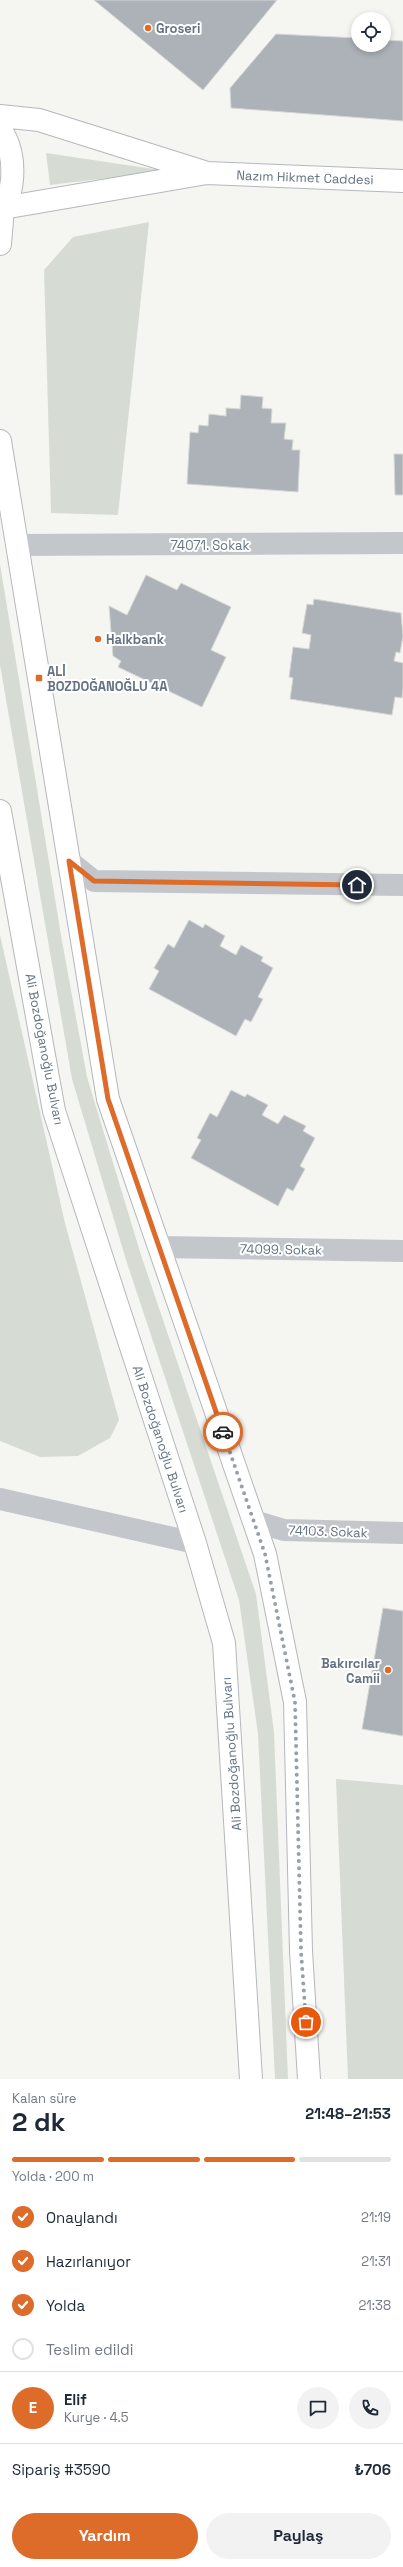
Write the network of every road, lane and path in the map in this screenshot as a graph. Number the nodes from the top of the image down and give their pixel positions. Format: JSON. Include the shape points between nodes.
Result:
{"nodes":[{"id":1,"x":0,"y":116,"type":"edge"},
{"id":2,"x":0,"y":129,"type":"edge"},
{"id":3,"x":207,"y":173,"type":"junction"},
{"id":4,"x":403,"y":181,"type":"edge"},
{"id":5,"x":2,"y":210,"type":"edge"},
{"id":6,"x":0,"y":244,"type":"edge"},
{"id":7,"x":0,"y":441,"type":"edge"},
{"id":8,"x":403,"y":543,"type":"edge"},
{"id":9,"x":18,"y":546,"type":"junction"},
{"id":10,"x":0,"y":811,"type":"edge"},
{"id":11,"x":69,"y":861,"type":"junction"},
{"id":12,"x":403,"y":885,"type":"edge"},
{"id":13,"x":159,"y":1247,"type":"junction"},
{"id":14,"x":403,"y":1251,"type":"edge"},
{"id":15,"x":0,"y":1499,"type":"edge"},
{"id":16,"x":254,"y":1521,"type":"junction"},
{"id":17,"x":403,"y":1533,"type":"edge"},
{"id":18,"x":195,"y":1543,"type":"junction"},
{"id":19,"x":252,"y":2079,"type":"edge"},
{"id":20,"x":309,"y":2079,"type":"edge"}],
"edges":[{"from":1,"to":3,"type":"main road","via":[[39,120]]},
{"from":2,"to":5,"type":"main road","via":[[12,159],[11,184]]},
{"from":3,"to":4,"type":"main road","name":"Nazım Hikmet Caddesi"},
{"from":3,"to":5,"type":"main road"},
{"from":5,"to":6,"type":"main road"},
{"from":7,"to":9,"type":"main road"},
{"from":8,"to":9,"type":"street","name":"74071. Sokak"},
{"from":9,"to":11,"type":"main road"},
{"from":10,"to":18,"type":"main road","name":"Ali Bozdoğanoğlu Bulvarı","via":[[54,1111]]},
{"from":11,"to":12,"type":"street","via":[[94,881]]},
{"from":11,"to":13,"type":"main road","via":[[108,1099]]},
{"from":13,"to":14,"type":"street","name":"74099. Sokak"},
{"from":13,"to":16,"type":"main road"},
{"from":15,"to":18,"type":"street"},
{"from":16,"to":17,"type":"street","name":"74103. Sokak","via":[[284,1530]]},
{"from":16,"to":20,"type":"main road","via":[[265,1554],[295,1702],[301,1951]]},
{"from":18,"to":19,"type":"main road","name":"Ali Bozdoğanoğlu Bulvarı","via":[[224,1643]]}]}
